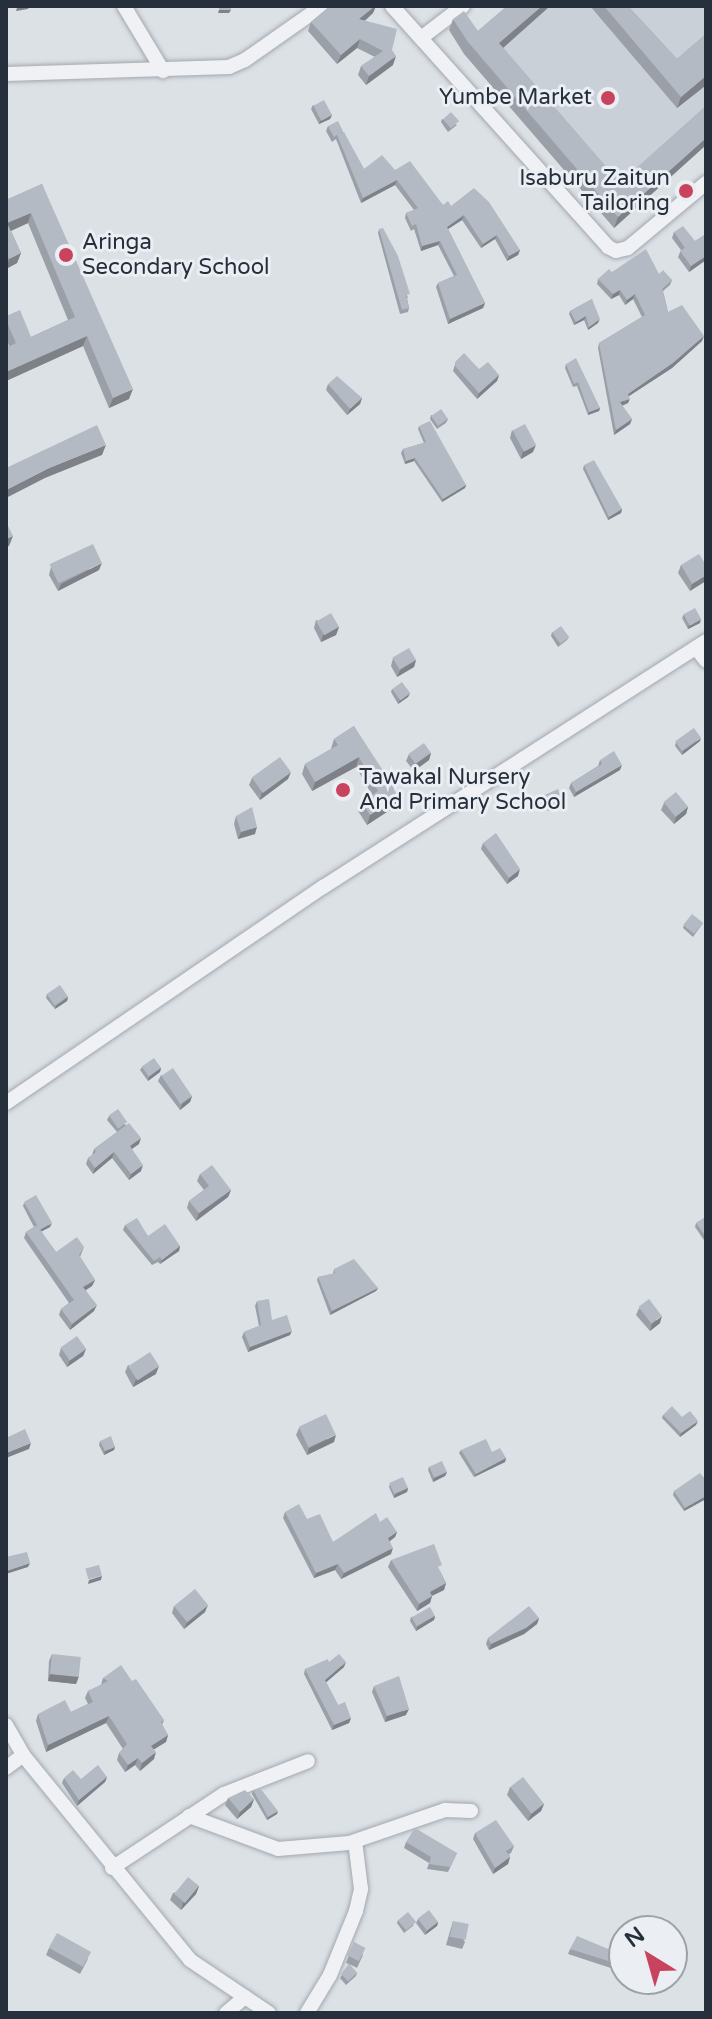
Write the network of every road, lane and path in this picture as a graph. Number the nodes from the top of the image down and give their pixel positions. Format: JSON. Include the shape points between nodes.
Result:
{"nodes":[{"id":1,"x":124,"y":6,"type":"edge"},
{"id":2,"x":322,"y":6,"type":"edge"},
{"id":3,"x":392,"y":6,"type":"edge"},
{"id":4,"x":463,"y":6,"type":"edge"},
{"id":5,"x":421,"y":38,"type":"junction"},
{"id":6,"x":163,"y":71,"type":"junction"},
{"id":7,"x":6,"y":74,"type":"edge"},
{"id":8,"x":706,"y":183,"type":"edge"},
{"id":9,"x":701,"y":644,"type":"edge"},
{"id":10,"x":706,"y":661,"type":"edge"},
{"id":11,"x":6,"y":1103,"type":"edge"},
{"id":12,"x":6,"y":1725,"type":"edge"},
{"id":13,"x":23,"y":1755,"type":"junction"},
{"id":14,"x":308,"y":1761,"type":"dead end"},
{"id":15,"x":6,"y":1768,"type":"edge"},
{"id":16,"x":471,"y":1811,"type":"dead end"},
{"id":17,"x":189,"y":1816,"type":"junction"},
{"id":18,"x":355,"y":1841,"type":"junction"},
{"id":19,"x":112,"y":1868,"type":"junction"},
{"id":20,"x":245,"y":1997,"type":"junction"},
{"id":21,"x":226,"y":2013,"type":"edge"},
{"id":22,"x":269,"y":2013,"type":"edge"},
{"id":23,"x":307,"y":2013,"type":"edge"}],
"edges":[{"from":1,"to":6,"type":"street"},
{"from":2,"to":6,"type":"street","via":[[229,67]]},
{"from":3,"to":5,"type":"street"},
{"from":4,"to":5,"type":"street"},
{"from":5,"to":8,"type":"street","via":[[608,247],[628,248]]},
{"from":6,"to":7,"type":"street"},
{"from":9,"to":10,"type":"street"},
{"from":9,"to":11,"type":"street","via":[[323,887]]},
{"from":12,"to":13,"type":"street"},
{"from":13,"to":15,"type":"street"},
{"from":13,"to":19,"type":"street"},
{"from":14,"to":17,"type":"street","via":[[243,1784]]},
{"from":16,"to":18,"type":"street","via":[[445,1810]]},
{"from":17,"to":18,"type":"street","via":[[278,1849]]},
{"from":17,"to":19,"type":"street"},
{"from":18,"to":23,"type":"street","via":[[361,1889],[356,1911],[330,1975]]},
{"from":19,"to":20,"type":"street","via":[[190,1960]]},
{"from":20,"to":21,"type":"street"},
{"from":20,"to":22,"type":"street"}]}
